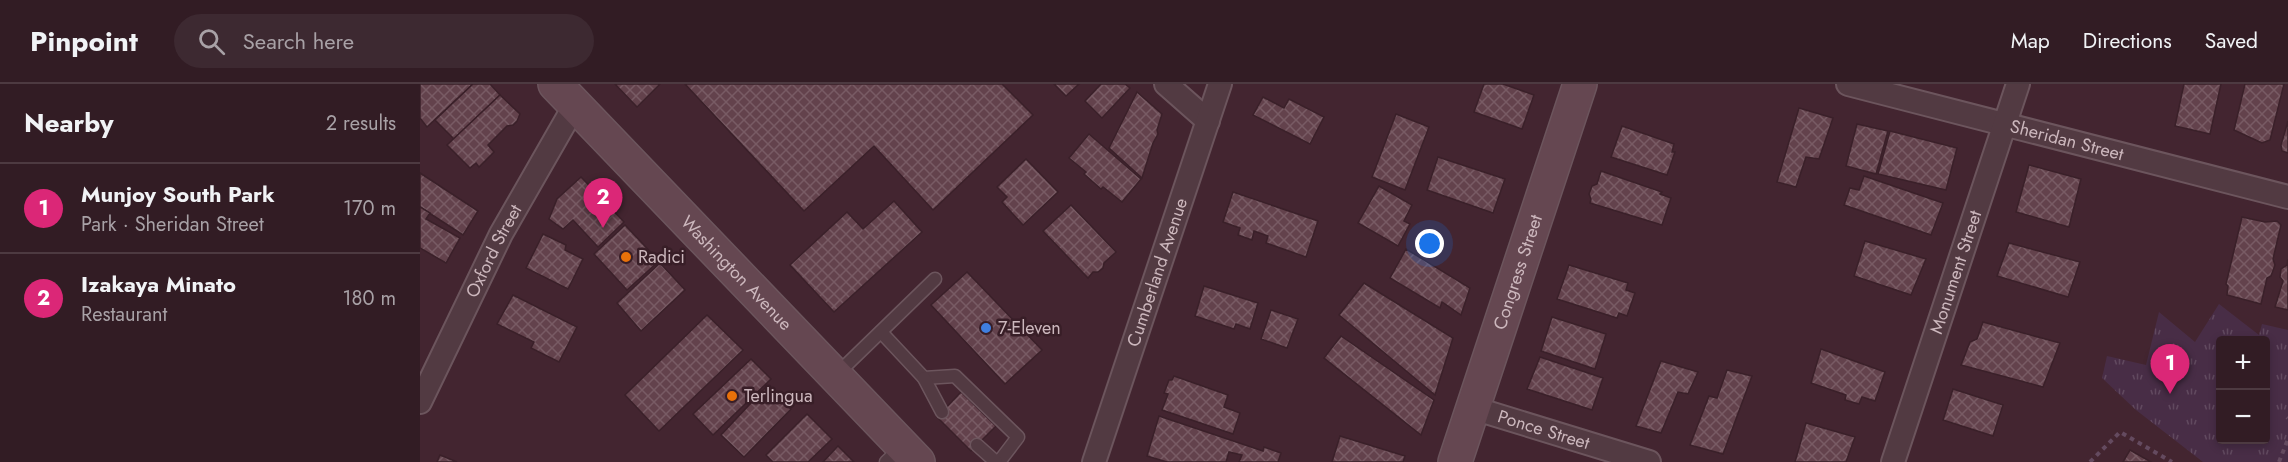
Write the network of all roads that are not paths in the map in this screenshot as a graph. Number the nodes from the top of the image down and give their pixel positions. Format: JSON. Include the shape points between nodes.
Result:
{"nodes":[{"id":1,"x":1166,"y":84,"type":"edge"},
{"id":2,"x":1220,"y":84,"type":"edge"},
{"id":3,"x":1580,"y":84,"type":"edge"},
{"id":4,"x":1848,"y":84,"type":"edge"},
{"id":5,"x":2018,"y":84,"type":"edge"},
{"id":6,"x":565,"y":94,"type":"edge"},
{"id":7,"x":1208,"y":121,"type":"junction"},
{"id":8,"x":2005,"y":123,"type":"junction"},
{"id":9,"x":2288,"y":197,"type":"edge"},
{"id":10,"x":935,"y":279,"type":"dead end"},
{"id":11,"x":881,"y":332,"type":"junction"},
{"id":12,"x":836,"y":376,"type":"junction"},
{"id":13,"x":924,"y":378,"type":"junction"},
{"id":14,"x":423,"y":390,"type":"edge"},
{"id":15,"x":1473,"y":408,"type":"junction"},
{"id":16,"x":942,"y":412,"type":"dead end"},
{"id":17,"x":977,"y":445,"type":"dead end"},
{"id":18,"x":902,"y":457,"type":"edge"},
{"id":19,"x":998,"y":462,"type":"edge"},
{"id":20,"x":1094,"y":462,"type":"edge"},
{"id":21,"x":1455,"y":462,"type":"edge"},
{"id":22,"x":1649,"y":462,"type":"edge"},
{"id":23,"x":1893,"y":462,"type":"edge"}],
"edges":[{"from":1,"to":7,"type":"street"},
{"from":2,"to":7,"type":"street","name":"Cumberland Avenue"},
{"from":3,"to":15,"type":"main road","name":"Congress Street"},
{"from":4,"to":8,"type":"street","name":"Sheridan Street"},
{"from":5,"to":8,"type":"street","name":"Monument Street"},
{"from":6,"to":12,"type":"main road","name":"Washington Avenue"},
{"from":6,"to":14,"type":"street","name":"Oxford Street"},
{"from":7,"to":20,"type":"street","name":"Cumberland Avenue"},
{"from":8,"to":9,"type":"street","name":"Sheridan Street"},
{"from":8,"to":23,"type":"street","name":"Monument Street"},
{"from":10,"to":11,"type":"lane"},
{"from":11,"to":12,"type":"lane"},
{"from":11,"to":13,"type":"lane"},
{"from":12,"to":18,"type":"main road","name":"Washington Avenue"},
{"from":13,"to":16,"type":"lane"},
{"from":13,"to":19,"type":"lane","via":[[955,375],[1018,437]]},
{"from":15,"to":21,"type":"main road","name":"Congress Street"},
{"from":15,"to":22,"type":"street","name":"Ponce Street"},
{"from":17,"to":19,"type":"lane"}]}
